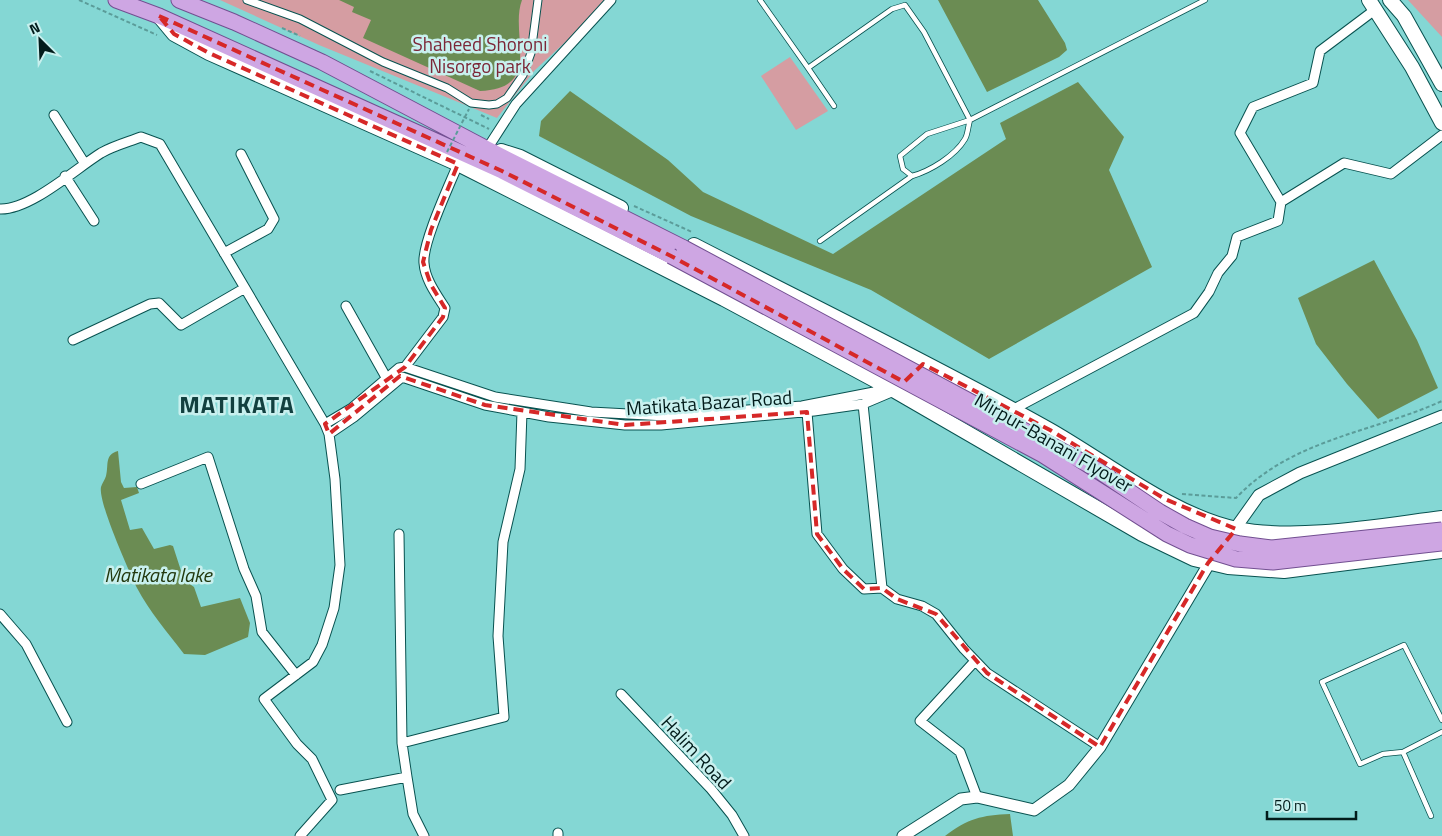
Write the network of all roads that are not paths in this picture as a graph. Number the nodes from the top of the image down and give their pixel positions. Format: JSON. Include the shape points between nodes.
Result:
{"nodes":[{"id":1,"x":116,"y":0,"type":"edge"},
{"id":2,"x":179,"y":0,"type":"edge"},
{"id":3,"x":248,"y":0,"type":"edge"},
{"id":4,"x":538,"y":0,"type":"edge"},
{"id":5,"x":611,"y":0,"type":"edge"},
{"id":6,"x":760,"y":0,"type":"edge"},
{"id":7,"x":1205,"y":0,"type":"edge"},
{"id":8,"x":1390,"y":0,"type":"edge"},
{"id":9,"x":1372,"y":4,"type":"edge"},
{"id":10,"x":159,"y":16,"type":"junction"},
{"id":11,"x":808,"y":68,"type":"junction"},
{"id":12,"x":1442,"y":84,"type":"edge"},
{"id":13,"x":834,"y":106,"type":"dead end"},
{"id":14,"x":54,"y":116,"type":"dead end"},
{"id":15,"x":970,"y":120,"type":"junction"},
{"id":16,"x":1442,"y":123,"type":"edge"},
{"id":17,"x":1442,"y":135,"type":"edge"},
{"id":18,"x":487,"y":150,"type":"junction"},
{"id":19,"x":241,"y":154,"type":"dead end"},
{"id":20,"x":85,"y":164,"type":"junction"},
{"id":21,"x":458,"y":164,"type":"junction"},
{"id":22,"x":65,"y":176,"type":"junction"},
{"id":23,"x":912,"y":176,"type":"junction"},
{"id":24,"x":1281,"y":202,"type":"junction"},
{"id":25,"x":0,"y":209,"type":"edge"},
{"id":26,"x":94,"y":221,"type":"dead end"},
{"id":27,"x":820,"y":240,"type":"dead end"},
{"id":28,"x":677,"y":252,"type":"junction"},
{"id":29,"x":224,"y":253,"type":"junction"},
{"id":30,"x":245,"y":288,"type":"junction"},
{"id":31,"x":346,"y":306,"type":"dead end"},
{"id":32,"x":73,"y":340,"type":"dead end"},
{"id":33,"x":923,"y":364,"type":"junction"},
{"id":34,"x":405,"y":367,"type":"junction"},
{"id":35,"x":387,"y":379,"type":"junction"},
{"id":36,"x":889,"y":388,"type":"junction"},
{"id":37,"x":863,"y":404,"type":"junction"},
{"id":38,"x":1012,"y":410,"type":"junction"},
{"id":39,"x":522,"y":412,"type":"junction"},
{"id":40,"x":807,"y":412,"type":"junction"},
{"id":41,"x":1442,"y":416,"type":"edge"},
{"id":42,"x":325,"y":424,"type":"junction"},
{"id":43,"x":329,"y":434,"type":"junction"},
{"id":44,"x":141,"y":484,"type":"dead end"},
{"id":45,"x":1442,"y":518,"type":"edge"},
{"id":46,"x":1236,"y":529,"type":"junction"},
{"id":47,"x":1442,"y":530,"type":"edge"},
{"id":48,"x":399,"y":534,"type":"dead end"},
{"id":49,"x":1442,"y":544,"type":"edge"},
{"id":50,"x":1442,"y":551,"type":"edge"},
{"id":51,"x":1208,"y":563,"type":"junction"},
{"id":52,"x":882,"y":588,"type":"junction"},
{"id":53,"x":0,"y":614,"type":"edge"},
{"id":54,"x":975,"y":661,"type":"junction"},
{"id":55,"x":296,"y":675,"type":"junction"},
{"id":56,"x":621,"y":694,"type":"dead end"},
{"id":57,"x":1442,"y":720,"type":"edge"},
{"id":58,"x":67,"y":722,"type":"dead end"},
{"id":59,"x":1442,"y":732,"type":"edge"},
{"id":60,"x":402,"y":743,"type":"junction"},
{"id":61,"x":1100,"y":747,"type":"junction"},
{"id":62,"x":1402,"y":752,"type":"junction"},
{"id":63,"x":407,"y":777,"type":"junction"},
{"id":64,"x":340,"y":790,"type":"dead end"},
{"id":65,"x":977,"y":797,"type":"junction"},
{"id":66,"x":1431,"y":816,"type":"dead end"},
{"id":67,"x":300,"y":836,"type":"edge"},
{"id":68,"x":424,"y":836,"type":"edge"},
{"id":69,"x":744,"y":836,"type":"edge"},
{"id":70,"x":904,"y":836,"type":"edge"}],
"edges":[{"from":1,"to":10,"type":"main road"},
{"from":2,"to":18,"type":"main road","via":[[322,62]]},
{"from":3,"to":4,"type":"street","via":[[300,19],[471,102],[489,105],[507,98],[522,75],[531,53]]},
{"from":5,"to":18,"type":"street","via":[[516,104]]},
{"from":6,"to":11,"type":"lane"},
{"from":7,"to":15,"type":"lane"},
{"from":8,"to":12,"type":"main road","via":[[1404,16]]},
{"from":9,"to":16,"type":"main road","via":[[1412,67]]},
{"from":9,"to":24,"type":"street","via":[[1320,51],[1313,83],[1253,108],[1240,133]]},
{"from":10,"to":21,"type":"main road","via":[[174,34],[209,53]]},
{"from":10,"to":28,"type":"main road"},
{"from":11,"to":13,"type":"lane"},
{"from":11,"to":15,"type":"lane","via":[[892,9],[905,5],[924,32]]},
{"from":14,"to":20,"type":"street"},
{"from":15,"to":23,"type":"lane","via":[[964,140],[950,155]]},
{"from":15,"to":23,"type":"lane","via":[[927,134],[900,156],[903,169]]},
{"from":17,"to":24,"type":"street","via":[[1391,174],[1344,163]]},
{"from":18,"to":28,"type":"main road"},
{"from":18,"to":33,"type":"main road","via":[[520,157]]},
{"from":19,"to":29,"type":"street","via":[[274,219],[268,230]]},
{"from":20,"to":22,"type":"street"},
{"from":20,"to":29,"type":"street","via":[[140,137],[160,144]]},
{"from":21,"to":34,"type":"street","via":[[431,230],[423,262],[431,285],[445,308],[443,317]]},
{"from":21,"to":36,"type":"main road","via":[[724,299]]},
{"from":22,"to":25,"type":"street","via":[[39,196],[12,209]]},
{"from":22,"to":26,"type":"street"},
{"from":23,"to":27,"type":"lane"},
{"from":24,"to":38,"type":"street","via":[[1278,221],[1237,237],[1232,256],[1194,313]]},
{"from":28,"to":47,"type":"main road","name":"Mirpur-Banani Flyover","bridge":true,"via":[[1096,469],[1160,512],[1210,537],[1272,548]]},
{"from":28,"to":49,"type":"main road","name":"Mirpur-Banani Flyover","bridge":true,"via":[[1043,455],[1167,534],[1190,545],[1236,559],[1273,562]]},
{"from":29,"to":30,"type":"street"},
{"from":30,"to":32,"type":"street","via":[[181,325],[160,304],[150,304]]},
{"from":30,"to":42,"type":"street"},
{"from":31,"to":35,"type":"street"},
{"from":33,"to":36,"type":"street","name":"Matikata Bazar Road"},
{"from":33,"to":38,"type":"main road"},
{"from":34,"to":35,"type":"street"},
{"from":34,"to":36,"type":"street","name":"Matikata Bazar Road","via":[[495,397],[591,412],[666,416],[802,406]]},
{"from":35,"to":42,"type":"street","via":[[352,408]]},
{"from":36,"to":37,"type":"street","name":"Matikata Bazar Road"},
{"from":36,"to":51,"type":"main road","via":[[1142,534]]},
{"from":37,"to":40,"type":"street","name":"Matikata Bazar Road"},
{"from":37,"to":52,"type":"street"},
{"from":38,"to":46,"type":"main road","via":[[1165,499]]},
{"from":39,"to":40,"type":"street","name":"Matikata Bazar Road","via":[[625,425],[661,425]]},
{"from":39,"to":43,"type":"street","name":"Matikata Bazar Road","via":[[484,405],[402,377]]},
{"from":39,"to":60,"type":"street","via":[[520,469],[502,551],[498,636],[504,717]]},
{"from":40,"to":52,"type":"street","via":[[817,534],[843,569],[864,589]]},
{"from":41,"to":46,"type":"street","via":[[1300,473],[1259,496]]},
{"from":42,"to":43,"type":"street"},
{"from":43,"to":55,"type":"street","via":[[340,565],[338,589],[322,645],[313,662]]},
{"from":44,"to":55,"type":"street","via":[[208,457],[244,569],[256,596],[262,632]]},
{"from":45,"to":46,"type":"main road","via":[[1302,533]]},
{"from":46,"to":51,"type":"street"},
{"from":48,"to":60,"type":"street"},
{"from":50,"to":51,"type":"main road","via":[[1284,571]]},
{"from":51,"to":61,"type":"street"},
{"from":52,"to":54,"type":"street","via":[[897,599],[936,614]]},
{"from":53,"to":58,"type":"street","via":[[26,644]]},
{"from":54,"to":61,"type":"street","via":[[987,673]]},
{"from":54,"to":65,"type":"street","via":[[920,721],[960,752]]},
{"from":55,"to":67,"type":"street","via":[[264,699],[312,759],[332,800]]},
{"from":56,"to":69,"type":"street","name":"Halim Road","via":[[711,789]]},
{"from":57,"to":62,"type":"lane","via":[[1404,645],[1322,682],[1360,764],[1383,754]]},
{"from":59,"to":62,"type":"lane"},
{"from":60,"to":63,"type":"street"},
{"from":61,"to":65,"type":"street","via":[[1069,786],[1034,810]]},
{"from":62,"to":66,"type":"lane"},
{"from":63,"to":64,"type":"street"},
{"from":63,"to":68,"type":"street","via":[[412,814]]},
{"from":65,"to":70,"type":"street","via":[[961,799]]}]}
